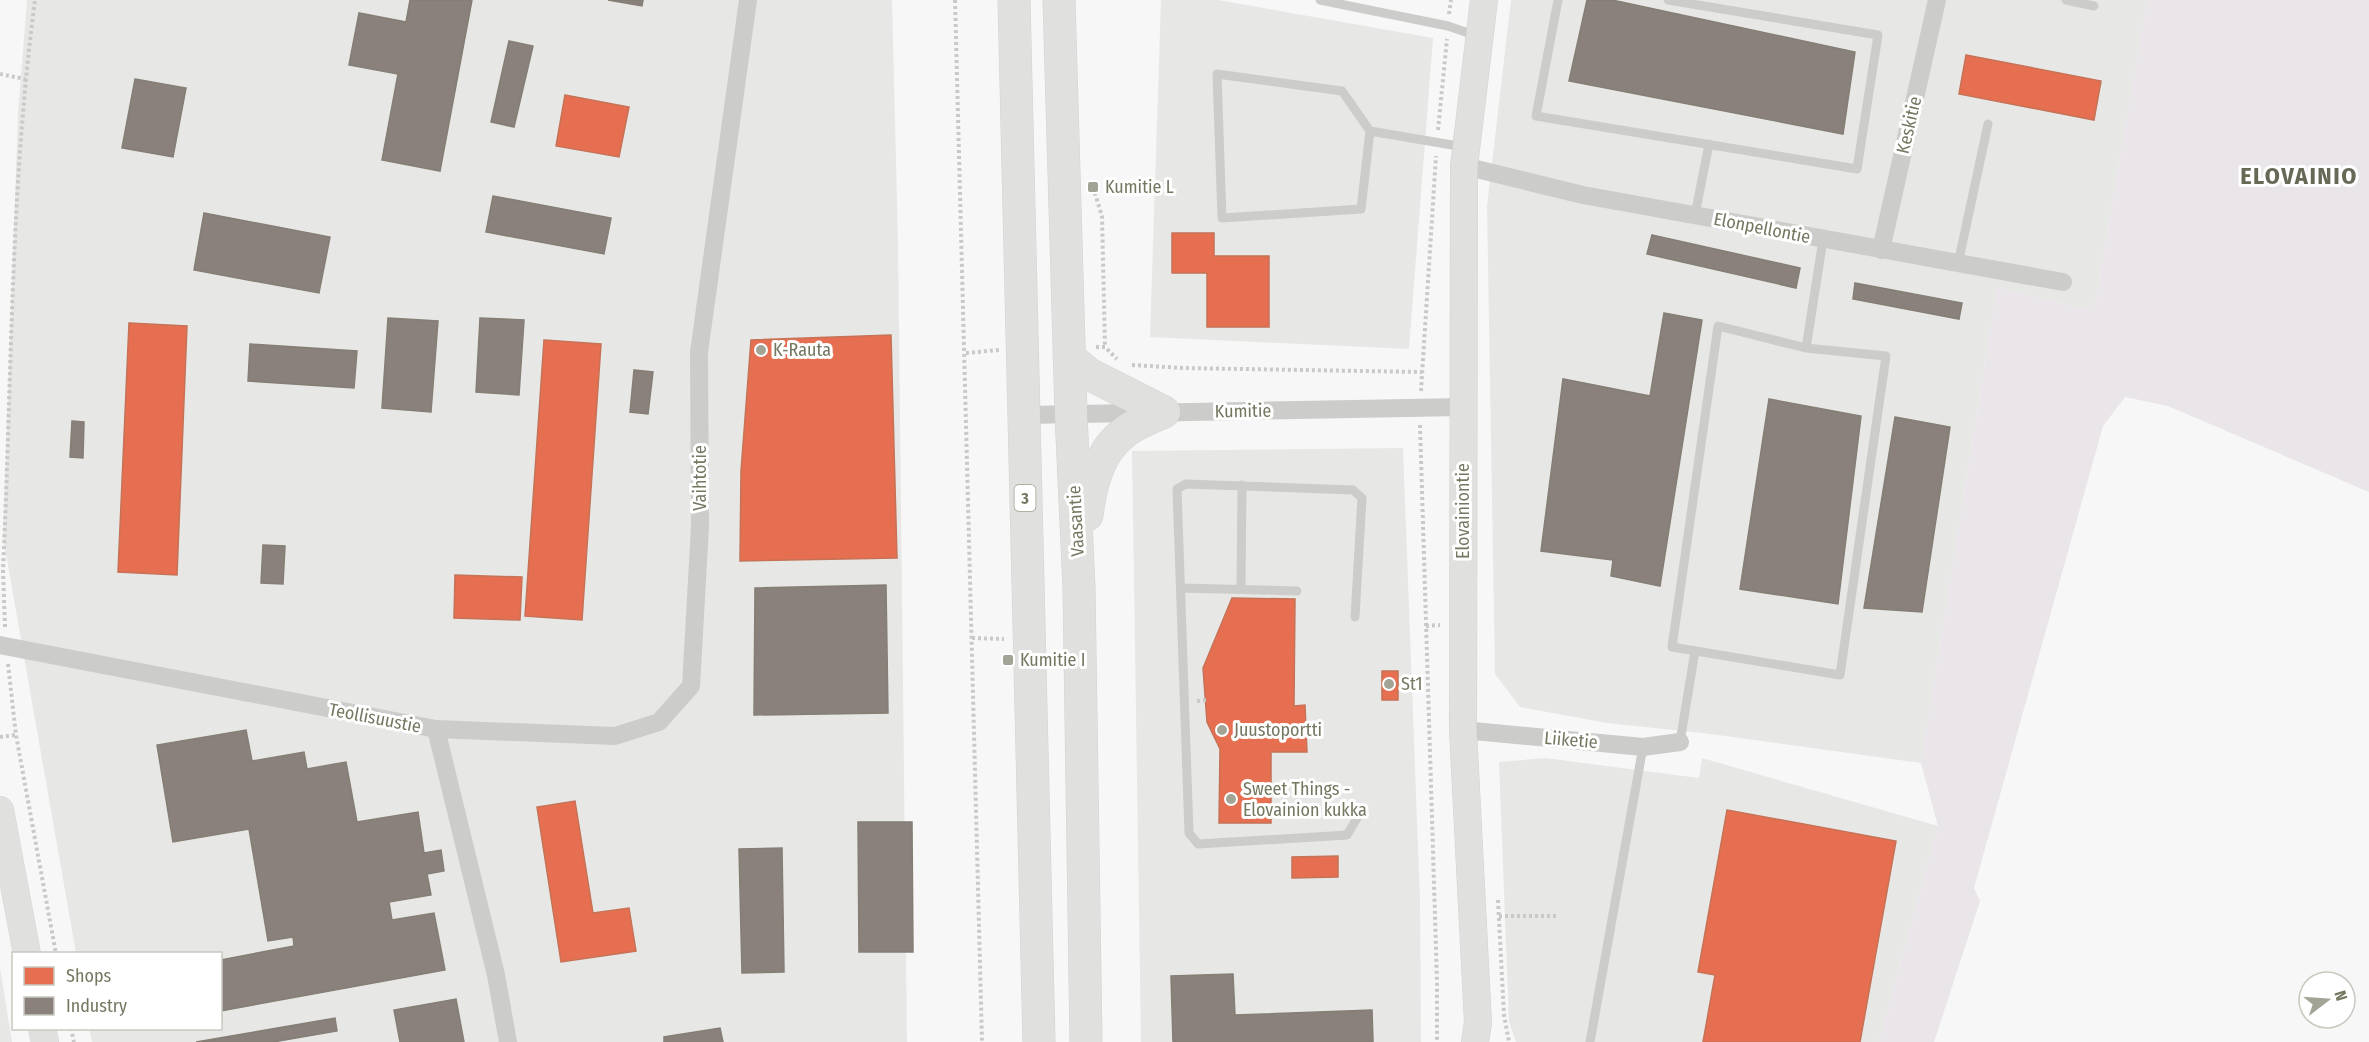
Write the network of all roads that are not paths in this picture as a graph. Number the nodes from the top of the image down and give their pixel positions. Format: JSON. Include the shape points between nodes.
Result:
{"nodes":[{"id":1,"x":748,"y":0,"type":"edge"},
{"id":2,"x":1014,"y":0,"type":"edge"},
{"id":3,"x":1059,"y":0,"type":"edge"},
{"id":4,"x":1320,"y":0,"type":"edge"},
{"id":5,"x":1484,"y":0,"type":"edge"},
{"id":6,"x":1557,"y":0,"type":"edge"},
{"id":7,"x":1668,"y":0,"type":"edge"},
{"id":8,"x":1936,"y":0,"type":"edge"},
{"id":9,"x":2066,"y":0,"type":"edge"},
{"id":10,"x":2094,"y":6,"type":"dead end"},
{"id":11,"x":1479,"y":36,"type":"junction"},
{"id":12,"x":1988,"y":124,"type":"dead end"},
{"id":13,"x":1370,"y":131,"type":"junction"},
{"id":14,"x":1709,"y":144,"type":"junction"},
{"id":15,"x":1465,"y":157,"type":"junction"},
{"id":16,"x":1695,"y":215,"type":"junction"},
{"id":17,"x":1823,"y":240,"type":"junction"},
{"id":18,"x":1881,"y":250,"type":"junction"},
{"id":19,"x":1958,"y":264,"type":"junction"},
{"id":20,"x":2063,"y":282,"type":"dead end"},
{"id":21,"x":1806,"y":348,"type":"junction"},
{"id":22,"x":1069,"y":353,"type":"junction"},
{"id":23,"x":1463,"y":406,"type":"junction"},
{"id":24,"x":1164,"y":412,"type":"junction"},
{"id":25,"x":1071,"y":414,"type":"junction"},
{"id":26,"x":1023,"y":415,"type":"junction"},
{"id":27,"x":1242,"y":485,"type":"junction"},
{"id":28,"x":1079,"y":588,"type":"junction"},
{"id":29,"x":1181,"y":588,"type":"junction"},
{"id":30,"x":1241,"y":588,"type":"junction"},
{"id":31,"x":1297,"y":591,"type":"dead end"},
{"id":32,"x":1355,"y":617,"type":"dead end"},
{"id":33,"x":3,"y":645,"type":"edge"},
{"id":34,"x":1695,"y":651,"type":"junction"},
{"id":35,"x":435,"y":729,"type":"junction"},
{"id":36,"x":1463,"y":730,"type":"junction"},
{"id":37,"x":1680,"y":742,"type":"joint"},
{"id":38,"x":1643,"y":747,"type":"junction"},
{"id":39,"x":0,"y":810,"type":"edge"},
{"id":40,"x":1360,"y":813,"type":"dead end"},
{"id":41,"x":27,"y":952,"type":"edge"},
{"id":42,"x":1480,"y":1036,"type":"edge"},
{"id":43,"x":508,"y":1042,"type":"edge"},
{"id":44,"x":1039,"y":1042,"type":"edge"},
{"id":45,"x":1086,"y":1042,"type":"edge"},
{"id":46,"x":1590,"y":1042,"type":"edge"}],
"edges":[{"from":1,"to":35,"type":"street","name":"Vaihtotie","via":[[699,352],[700,527],[691,686],[658,722],[615,736]]},
{"from":2,"to":26,"type":"highway","number":"3"},
{"from":3,"to":22,"type":"highway","name":"Vaasantie"},
{"from":4,"to":11,"type":"lane"},
{"from":5,"to":11,"type":"main road","name":"Elovainiontie"},
{"from":6,"to":14,"type":"lane","via":[[1536,116]]},
{"from":7,"to":14,"type":"lane","via":[[1878,35],[1857,169]]},
{"from":8,"to":18,"type":"street","name":"Keskitie"},
{"from":9,"to":10,"type":"lane"},
{"from":11,"to":15,"type":"main road","name":"Elovainiontie"},
{"from":12,"to":19,"type":"lane"},
{"from":13,"to":13,"type":"lane","via":[[1342,91],[1217,74],[1222,218],[1361,208]]},
{"from":13,"to":15,"type":"lane","via":[[1437,143]]},
{"from":14,"to":16,"type":"lane"},
{"from":15,"to":16,"type":"street","name":"Elonpellontie","via":[[1583,195]]},
{"from":15,"to":23,"type":"main road","name":"Elovainiontie"},
{"from":16,"to":17,"type":"street","name":"Elonpellontie"},
{"from":17,"to":18,"type":"street","name":"Elonpellontie"},
{"from":17,"to":21,"type":"lane"},
{"from":18,"to":19,"type":"street","name":"Elonpellontie"},
{"from":19,"to":20,"type":"street","name":"Elonpellontie"},
{"from":21,"to":34,"type":"lane","via":[[1718,326],[1672,647]]},
{"from":21,"to":34,"type":"lane","via":[[1886,356],[1840,675]]},
{"from":22,"to":24,"type":"highway","via":[[1089,374]]},
{"from":22,"to":25,"type":"highway","name":"Vaasantie"},
{"from":23,"to":24,"type":"street","name":"Kumitie"},
{"from":23,"to":36,"type":"main road","name":"Elovainiontie"},
{"from":24,"to":25,"type":"street","name":"Kumitie"},
{"from":24,"to":28,"type":"highway","via":[[1126,431],[1109,448],[1097,470],[1088,507]]},
{"from":25,"to":26,"type":"street","name":"Kumitie"},
{"from":25,"to":28,"type":"highway","name":"Vaasantie"},
{"from":26,"to":44,"type":"highway","number":"3"},
{"from":27,"to":29,"type":"lane","via":[[1186,484],[1177,489]]},
{"from":27,"to":30,"type":"lane"},
{"from":27,"to":32,"type":"lane","via":[[1353,490],[1362,498]]},
{"from":28,"to":45,"type":"highway","name":"Vaasantie"},
{"from":29,"to":30,"type":"lane"},
{"from":29,"to":40,"type":"lane","via":[[1189,833],[1198,844],[1347,835]]},
{"from":30,"to":31,"type":"lane"},
{"from":33,"to":35,"type":"street","name":"Teollisuustie"},
{"from":34,"to":37,"type":"lane"},
{"from":35,"to":43,"type":"street","name":"Teollisuustie","via":[[496,975]]},
{"from":36,"to":38,"type":"street","name":"Liiketie"},
{"from":36,"to":42,"type":"main road","name":"Elovainiontie"},
{"from":37,"to":38,"type":"street","name":"Liiketie"},
{"from":38,"to":46,"type":"lane"},
{"from":39,"to":41,"type":"main road"}]}
